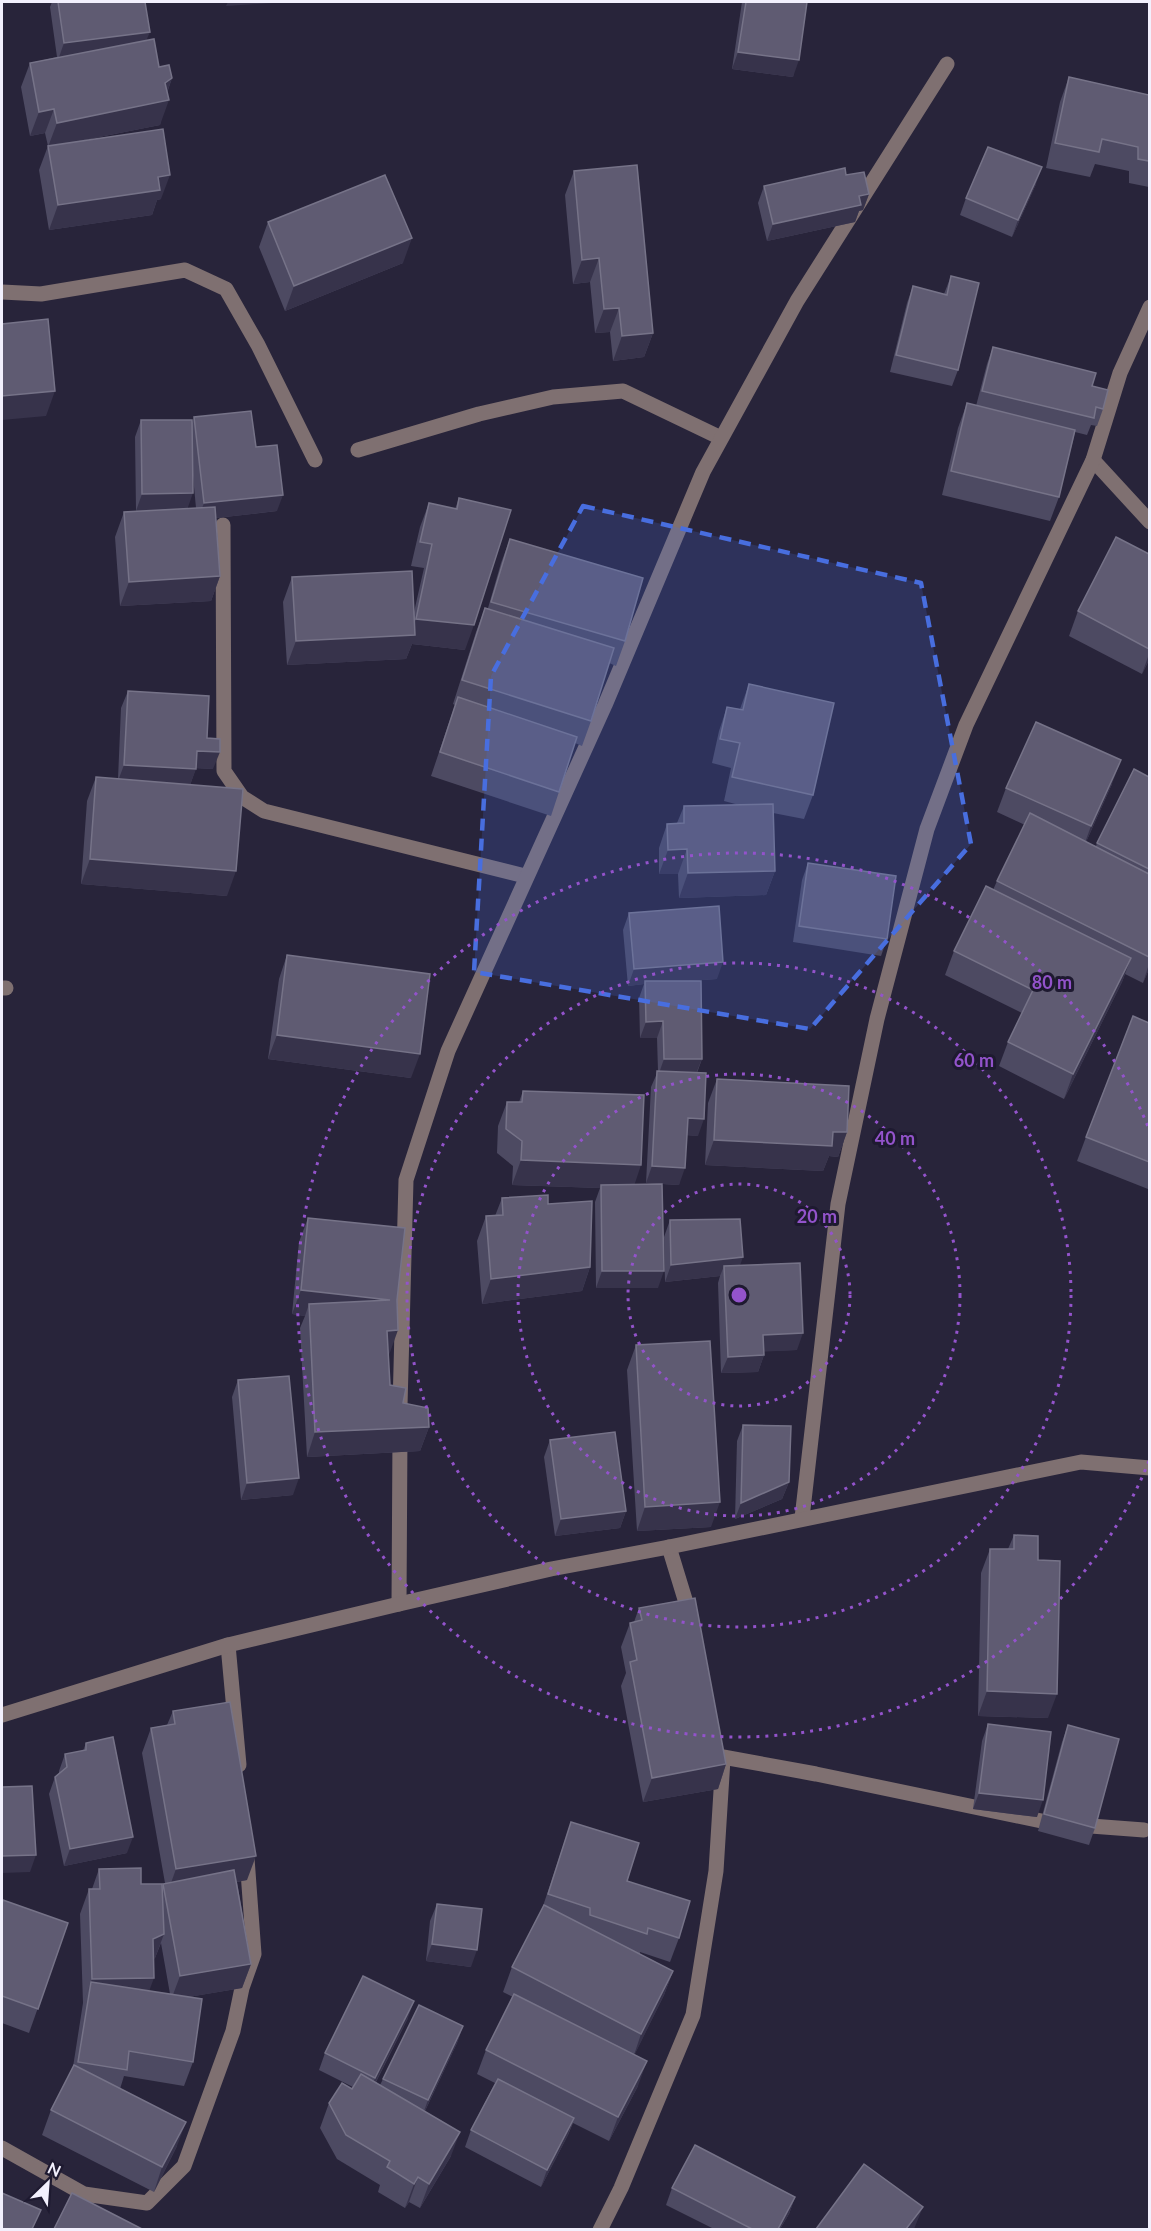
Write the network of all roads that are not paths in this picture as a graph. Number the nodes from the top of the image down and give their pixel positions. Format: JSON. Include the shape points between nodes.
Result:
{"nodes":[{"id":1,"x":947,"y":64,"type":"dead end"},
{"id":2,"x":2,"y":292,"type":"edge"},
{"id":3,"x":1149,"y":307,"type":"edge"},
{"id":4,"x":722,"y":438,"type":"junction"},
{"id":5,"x":358,"y":450,"type":"dead end"},
{"id":6,"x":315,"y":460,"type":"dead end"},
{"id":7,"x":1093,"y":460,"type":"junction"},
{"id":8,"x":1149,"y":522,"type":"edge"},
{"id":9,"x":223,"y":525,"type":"dead end"},
{"id":10,"x":525,"y":876,"type":"junction"},
{"id":11,"x":1149,"y":1468,"type":"edge"},
{"id":12,"x":802,"y":1518,"type":"junction"},
{"id":13,"x":669,"y":1547,"type":"junction"},
{"id":14,"x":399,"y":1604,"type":"junction"},
{"id":15,"x":695,"y":1635,"type":"edge"},
{"id":16,"x":228,"y":1645,"type":"junction"},
{"id":17,"x":2,"y":1715,"type":"edge"},
{"id":18,"x":240,"y":1777,"type":"edge"},
{"id":19,"x":1144,"y":1830,"type":"dead end"},
{"id":20,"x":246,"y":1848,"type":"edge"},
{"id":21,"x":2,"y":2148,"type":"edge"},
{"id":22,"x":600,"y":2229,"type":"edge"}],
"edges":[{"from":1,"to":4,"type":"street","via":[[797,301]]},
{"from":2,"to":6,"type":"street","via":[[41,294],[185,270],[226,289]]},
{"from":3,"to":7,"type":"street","via":[[1120,373]]},
{"from":4,"to":5,"type":"street","via":[[623,391],[553,398],[479,414]]},
{"from":4,"to":10,"type":"street","via":[[703,472],[605,705]]},
{"from":7,"to":8,"type":"street"},
{"from":7,"to":12,"type":"street","via":[[966,725],[927,829],[877,1019],[838,1204]]},
{"from":9,"to":10,"type":"street","via":[[224,771],[242,798],[264,811]]},
{"from":10,"to":14,"type":"street","via":[[448,1051],[406,1180]]},
{"from":11,"to":12,"type":"street","via":[[1082,1462]]},
{"from":12,"to":13,"type":"street"},
{"from":13,"to":14,"type":"street"},
{"from":13,"to":15,"type":"street"},
{"from":14,"to":16,"type":"street"},
{"from":16,"to":17,"type":"street"},
{"from":16,"to":18,"type":"street"},
{"from":19,"to":22,"type":"street","via":[[1051,1823],[722,1752],[716,1871],[693,2015]]},
{"from":20,"to":21,"type":"street","via":[[254,1954],[233,2031],[184,2166],[147,2203],[84,2194]]}]}
